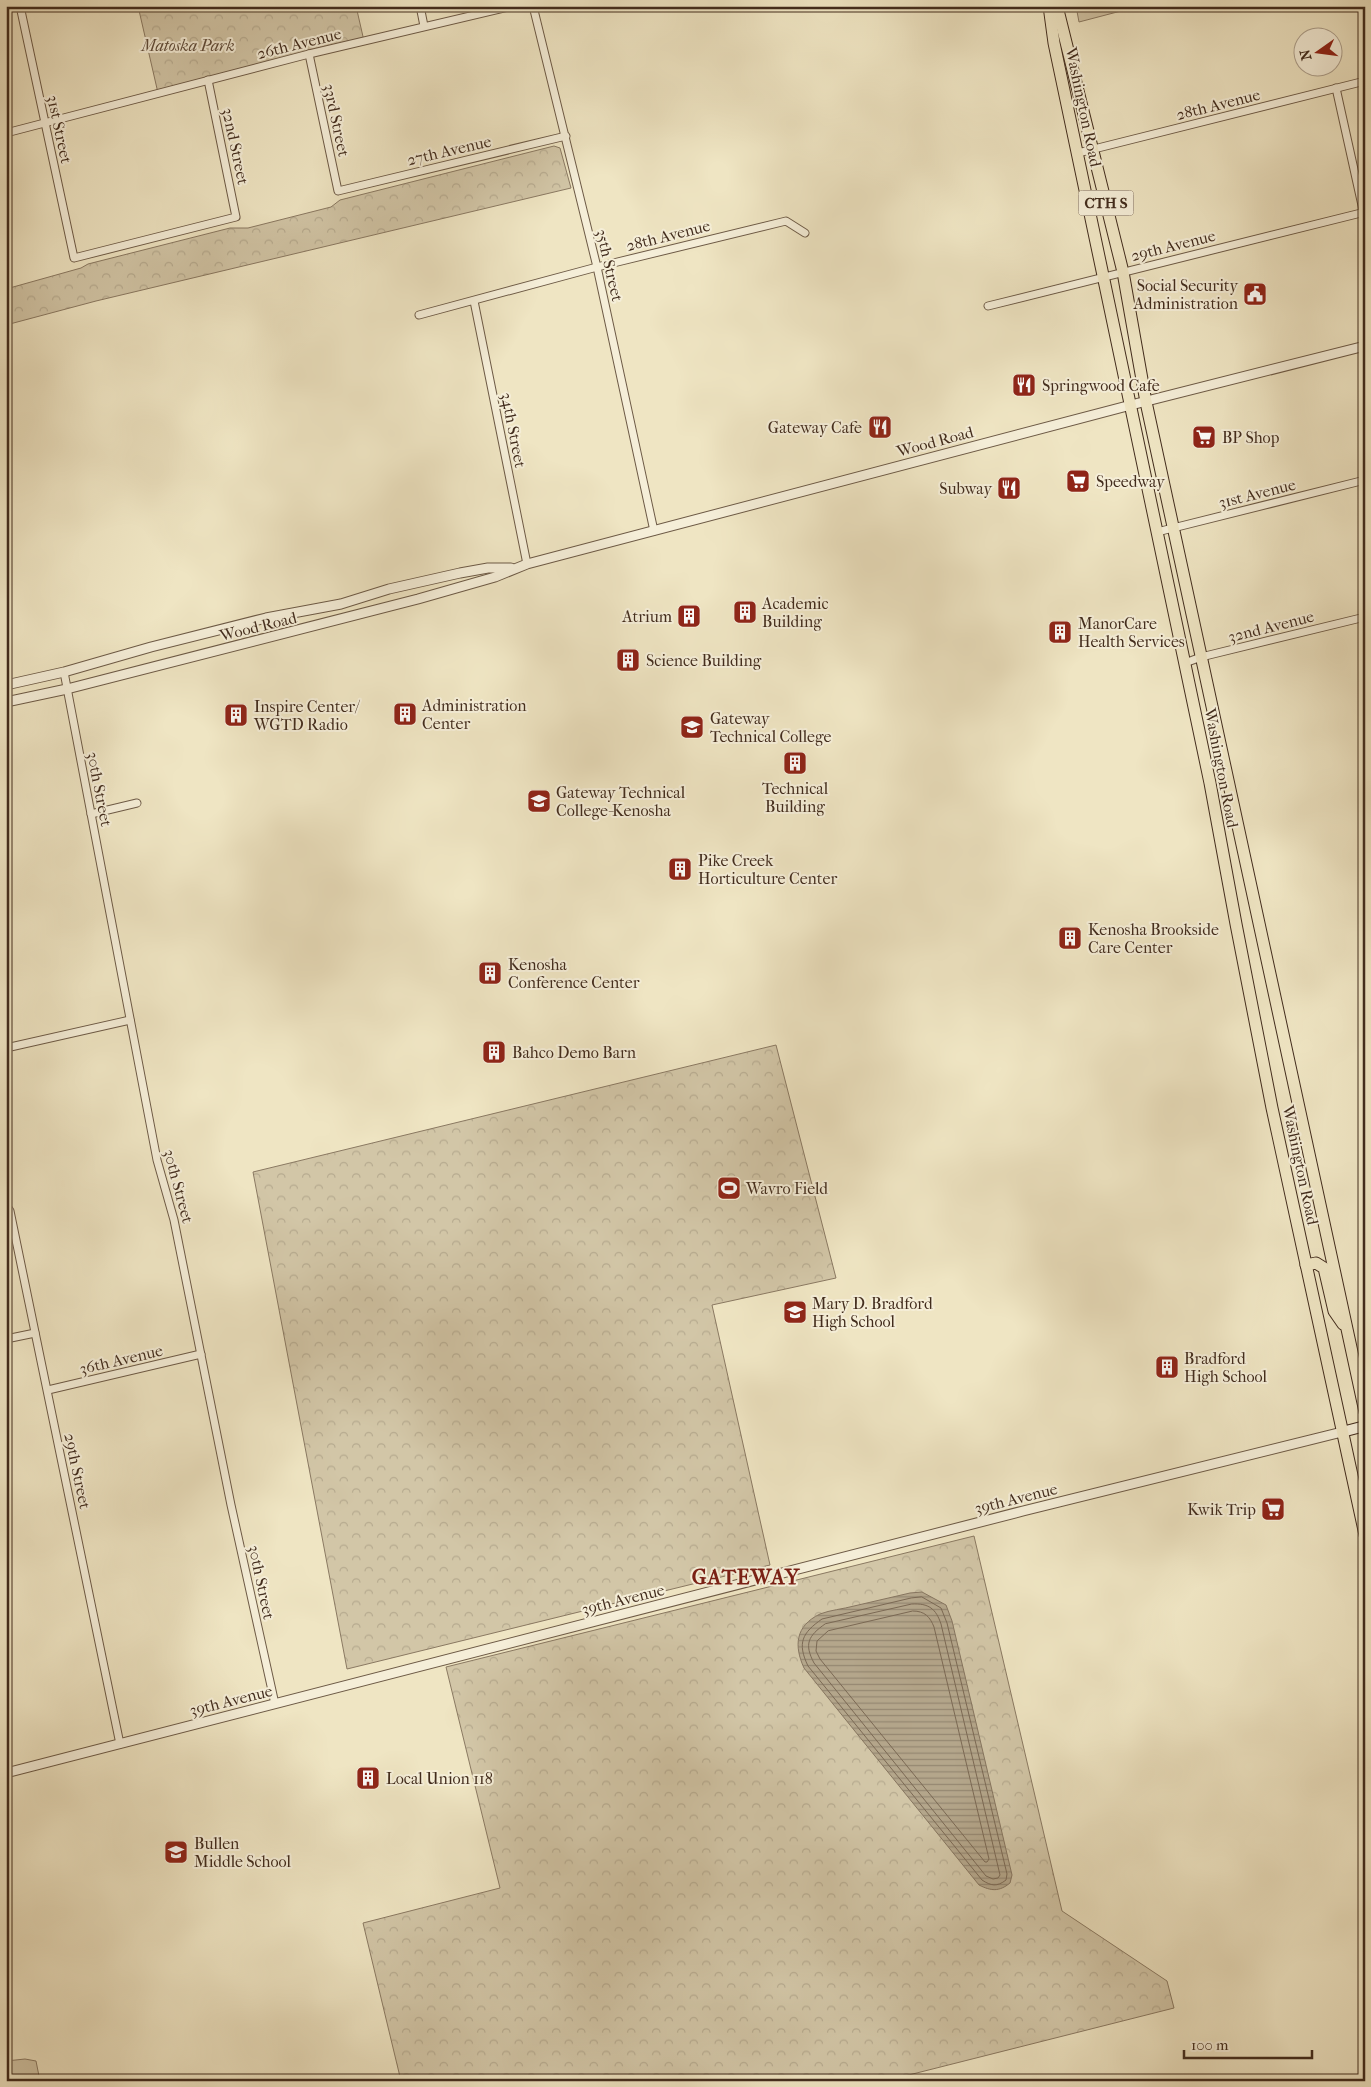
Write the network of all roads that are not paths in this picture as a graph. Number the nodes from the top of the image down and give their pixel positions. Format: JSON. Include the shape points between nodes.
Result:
{"nodes":[{"id":1,"x":20,"y":6,"type":"edge"},
{"id":2,"x":420,"y":6,"type":"edge"},
{"id":3,"x":513,"y":6,"type":"edge"},
{"id":4,"x":533,"y":6,"type":"edge"},
{"id":5,"x":1049,"y":6,"type":"edge"},
{"id":6,"x":1057,"y":6,"type":"edge"},
{"id":7,"x":424,"y":26,"type":"junction"},
{"id":8,"x":309,"y":54,"type":"junction"},
{"id":9,"x":208,"y":80,"type":"junction"},
{"id":10,"x":1365,"y":81,"type":"edge"},
{"id":11,"x":1336,"y":88,"type":"junction"},
{"id":12,"x":45,"y":122,"type":"junction"},
{"id":13,"x":6,"y":133,"type":"edge"},
{"id":14,"x":566,"y":136,"type":"junction"},
{"id":15,"x":1094,"y":149,"type":"junction"},
{"id":16,"x":1078,"y":153,"type":"junction"},
{"id":17,"x":338,"y":191,"type":"joint"},
{"id":18,"x":1364,"y":214,"type":"edge"},
{"id":19,"x":806,"y":233,"type":"dead end"},
{"id":20,"x":74,"y":258,"type":"joint"},
{"id":21,"x":597,"y":267,"type":"junction"},
{"id":22,"x":1123,"y":272,"type":"junction"},
{"id":23,"x":1104,"y":277,"type":"junction"},
{"id":24,"x":474,"y":301,"type":"junction"},
{"id":25,"x":988,"y":306,"type":"dead end"},
{"id":26,"x":419,"y":315,"type":"dead end"},
{"id":27,"x":1365,"y":346,"type":"edge"},
{"id":28,"x":1146,"y":402,"type":"junction"},
{"id":29,"x":1132,"y":404,"type":"junction"},
{"id":30,"x":1365,"y":480,"type":"edge"},
{"id":31,"x":1174,"y":528,"type":"junction"},
{"id":32,"x":654,"y":531,"type":"junction"},
{"id":33,"x":1157,"y":532,"type":"junction"},
{"id":34,"x":527,"y":564,"type":"junction"},
{"id":35,"x":514,"y":568,"type":"junction"},
{"id":36,"x":1365,"y":617,"type":"edge"},
{"id":37,"x":1201,"y":657,"type":"junction"},
{"id":38,"x":1185,"y":663,"type":"junction"},
{"id":39,"x":64,"y":672,"type":"junction"},
{"id":40,"x":6,"y":686,"type":"edge"},
{"id":41,"x":67,"y":689,"type":"junction"},
{"id":42,"x":6,"y":702,"type":"edge"},
{"id":43,"x":1214,"y":716,"type":"junction"},
{"id":44,"x":1197,"y":721,"type":"junction"},
{"id":45,"x":137,"y":803,"type":"dead end"},
{"id":46,"x":91,"y":814,"type":"junction"},
{"id":47,"x":130,"y":1020,"type":"junction"},
{"id":48,"x":6,"y":1048,"type":"edge"},
{"id":49,"x":6,"y":1206,"type":"edge"},
{"id":50,"x":1306,"y":1265,"type":"junction"},
{"id":51,"x":1347,"y":1330,"type":"junction"},
{"id":52,"x":35,"y":1333,"type":"junction"},
{"id":53,"x":6,"y":1339,"type":"edge"},
{"id":54,"x":201,"y":1354,"type":"junction"},
{"id":55,"x":48,"y":1390,"type":"junction"},
{"id":56,"x":1365,"y":1412,"type":"edge"},
{"id":57,"x":1365,"y":1426,"type":"edge"},
{"id":58,"x":1342,"y":1432,"type":"junction"},
{"id":59,"x":1365,"y":1535,"type":"edge"},
{"id":60,"x":275,"y":1704,"type":"junction"},
{"id":61,"x":120,"y":1744,"type":"junction"},
{"id":62,"x":6,"y":1773,"type":"edge"}],
"edges":[{"from":1,"to":12,"type":"street","name":"31st Street"},
{"from":2,"to":7,"type":"street"},
{"from":3,"to":7,"type":"street","name":"26th Avenue"},
{"from":4,"to":14,"type":"street","name":"35th Street"},
{"from":5,"to":16,"type":"main road","name":"Washington Road","number":"CTH S"},
{"from":6,"to":15,"type":"main road","name":"Washington Road","number":"CTH S"},
{"from":7,"to":8,"type":"street","name":"26th Avenue"},
{"from":8,"to":9,"type":"street","name":"26th Avenue"},
{"from":8,"to":17,"type":"street","name":"33rd Street"},
{"from":9,"to":12,"type":"street","name":"26th Avenue"},
{"from":9,"to":20,"type":"street","name":"32nd Street","via":[[236,217]]},
{"from":10,"to":11,"type":"street","name":"28th Avenue"},
{"from":11,"to":15,"type":"street","name":"28th Avenue"},
{"from":11,"to":18,"type":"street"},
{"from":12,"to":13,"type":"street","name":"26th Avenue"},
{"from":12,"to":20,"type":"street","name":"31st Street"},
{"from":14,"to":17,"type":"street","name":"27th Avenue"},
{"from":14,"to":21,"type":"street","name":"35th Street"},
{"from":15,"to":16,"type":"street","name":"28th Avenue"},
{"from":15,"to":22,"type":"main road","name":"Washington Road","number":"CTH S"},
{"from":16,"to":23,"type":"main road","name":"Washington Road","number":"CTH S"},
{"from":18,"to":22,"type":"street","name":"29th Avenue"},
{"from":19,"to":21,"type":"street","name":"28th Avenue","via":[[786,220]]},
{"from":21,"to":24,"type":"street","name":"28th Avenue"},
{"from":21,"to":32,"type":"street","name":"35th Street"},
{"from":22,"to":23,"type":"street","name":"29th Avenue"},
{"from":22,"to":28,"type":"main road","name":"Washington Road","number":"CTH S"},
{"from":23,"to":25,"type":"street","name":"29th Avenue"},
{"from":23,"to":29,"type":"main road","name":"Washington Road","number":"CTH S"},
{"from":24,"to":26,"type":"street","name":"28th Avenue"},
{"from":24,"to":34,"type":"street","name":"34th Street"},
{"from":27,"to":28,"type":"street","name":"Wood Road"},
{"from":28,"to":29,"type":"street","name":"Wood Road"},
{"from":28,"to":31,"type":"main road","name":"Washington Road","number":"CTH S"},
{"from":29,"to":32,"type":"street","name":"Wood Road"},
{"from":29,"to":33,"type":"main road","name":"Washington Road","number":"CTH S"},
{"from":30,"to":31,"type":"street","name":"31st Avenue"},
{"from":31,"to":33,"type":"street","name":"31st Avenue"},
{"from":31,"to":37,"type":"main road","name":"Washington Road","number":"CTH S"},
{"from":32,"to":34,"type":"street","name":"Wood Road"},
{"from":33,"to":38,"type":"main road","name":"Washington Road","number":"CTH S"},
{"from":34,"to":35,"type":"street","name":"Wood Road"},
{"from":35,"to":39,"type":"street","name":"Wood Road","via":[[488,568],[389,589],[341,604],[266,618],[151,647]]},
{"from":35,"to":41,"type":"street","name":"Wood Road","via":[[495,577],[418,599]]},
{"from":36,"to":37,"type":"street","name":"32nd Avenue"},
{"from":37,"to":38,"type":"street","name":"32nd Avenue"},
{"from":37,"to":43,"type":"main road","name":"Washington Road"},
{"from":38,"to":44,"type":"main road","name":"Washington Road"},
{"from":39,"to":40,"type":"street","name":"Wood Road"},
{"from":39,"to":41,"type":"street","name":"30th Street"},
{"from":41,"to":42,"type":"street","name":"Wood Road"},
{"from":41,"to":46,"type":"street","name":"30th Street"},
{"from":43,"to":44,"type":"main road"},
{"from":43,"to":51,"type":"main road","name":"Washington Road"},
{"from":44,"to":50,"type":"main road","name":"Washington Road"},
{"from":45,"to":46,"type":"street"},
{"from":46,"to":47,"type":"street","name":"30th Street"},
{"from":47,"to":48,"type":"street"},
{"from":47,"to":54,"type":"street","name":"30th Street","via":[[157,1160],[174,1220]]},
{"from":49,"to":52,"type":"street","name":"29th Street","via":[[10,1211]]},
{"from":50,"to":51,"type":"main road","via":[[1316,1262],[1324,1268],[1334,1311]]},
{"from":50,"to":58,"type":"main road","name":"Washington Road"},
{"from":51,"to":56,"type":"main road","name":"Washington Road"},
{"from":52,"to":53,"type":"street"},
{"from":52,"to":55,"type":"street","name":"29th Street"},
{"from":54,"to":55,"type":"street","name":"36th Avenue"},
{"from":54,"to":60,"type":"street","name":"30th Street"},
{"from":55,"to":61,"type":"street","name":"29th Street"},
{"from":57,"to":58,"type":"main road","name":"39th Avenue"},
{"from":58,"to":59,"type":"main road","name":"Washington Road"},
{"from":58,"to":60,"type":"street","name":"39th Avenue"},
{"from":60,"to":61,"type":"street","name":"39th Avenue"},
{"from":61,"to":62,"type":"street","name":"39th Avenue"}]}
